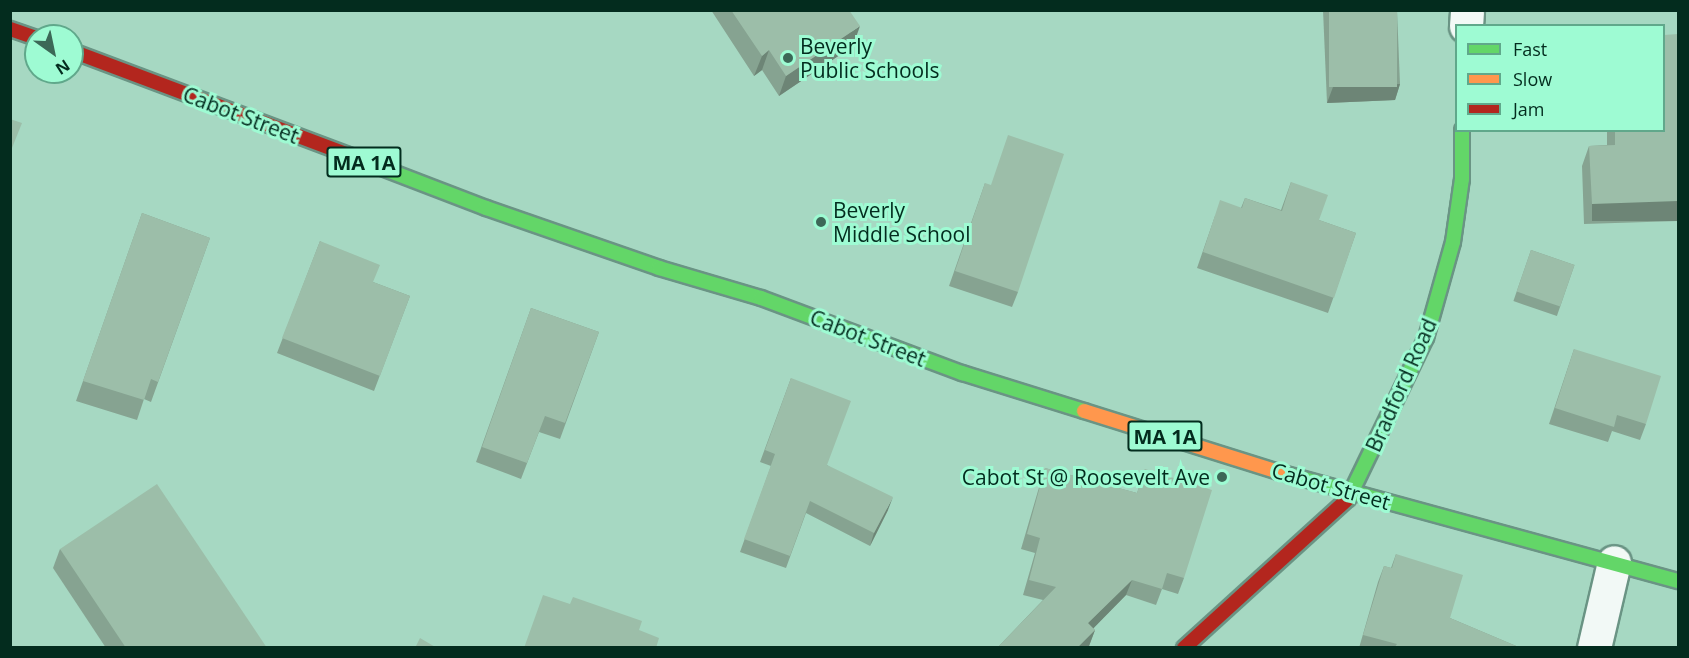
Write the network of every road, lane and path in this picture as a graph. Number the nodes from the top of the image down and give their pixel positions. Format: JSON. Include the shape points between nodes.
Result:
{"nodes":[{"id":1,"x":84,"y":56,"type":"edge"},
{"id":2,"x":1462,"y":132,"type":"edge"},
{"id":3,"x":1352,"y":495,"type":"junction"},
{"id":4,"x":1614,"y":562,"type":"junction"},
{"id":5,"x":1678,"y":581,"type":"edge"},
{"id":6,"x":1184,"y":648,"type":"edge"},
{"id":7,"x":1594,"y":648,"type":"edge"}],
"edges":[{"from":1,"to":3,"type":"main road","name":"Cabot Street","number":"MA 1A","via":[[486,208],[659,268],[761,298],[962,373]]},
{"from":2,"to":3,"type":"main road","name":"Bradford Road","via":[[1462,179],[1453,242],[1426,338]]},
{"from":3,"to":4,"type":"main road","name":"Cabot Street","number":"MA 1A"},
{"from":3,"to":6,"type":"main road"},
{"from":4,"to":5,"type":"main road","name":"Cabot Street","number":"MA 1A"},
{"from":4,"to":7,"type":"street"}]}
